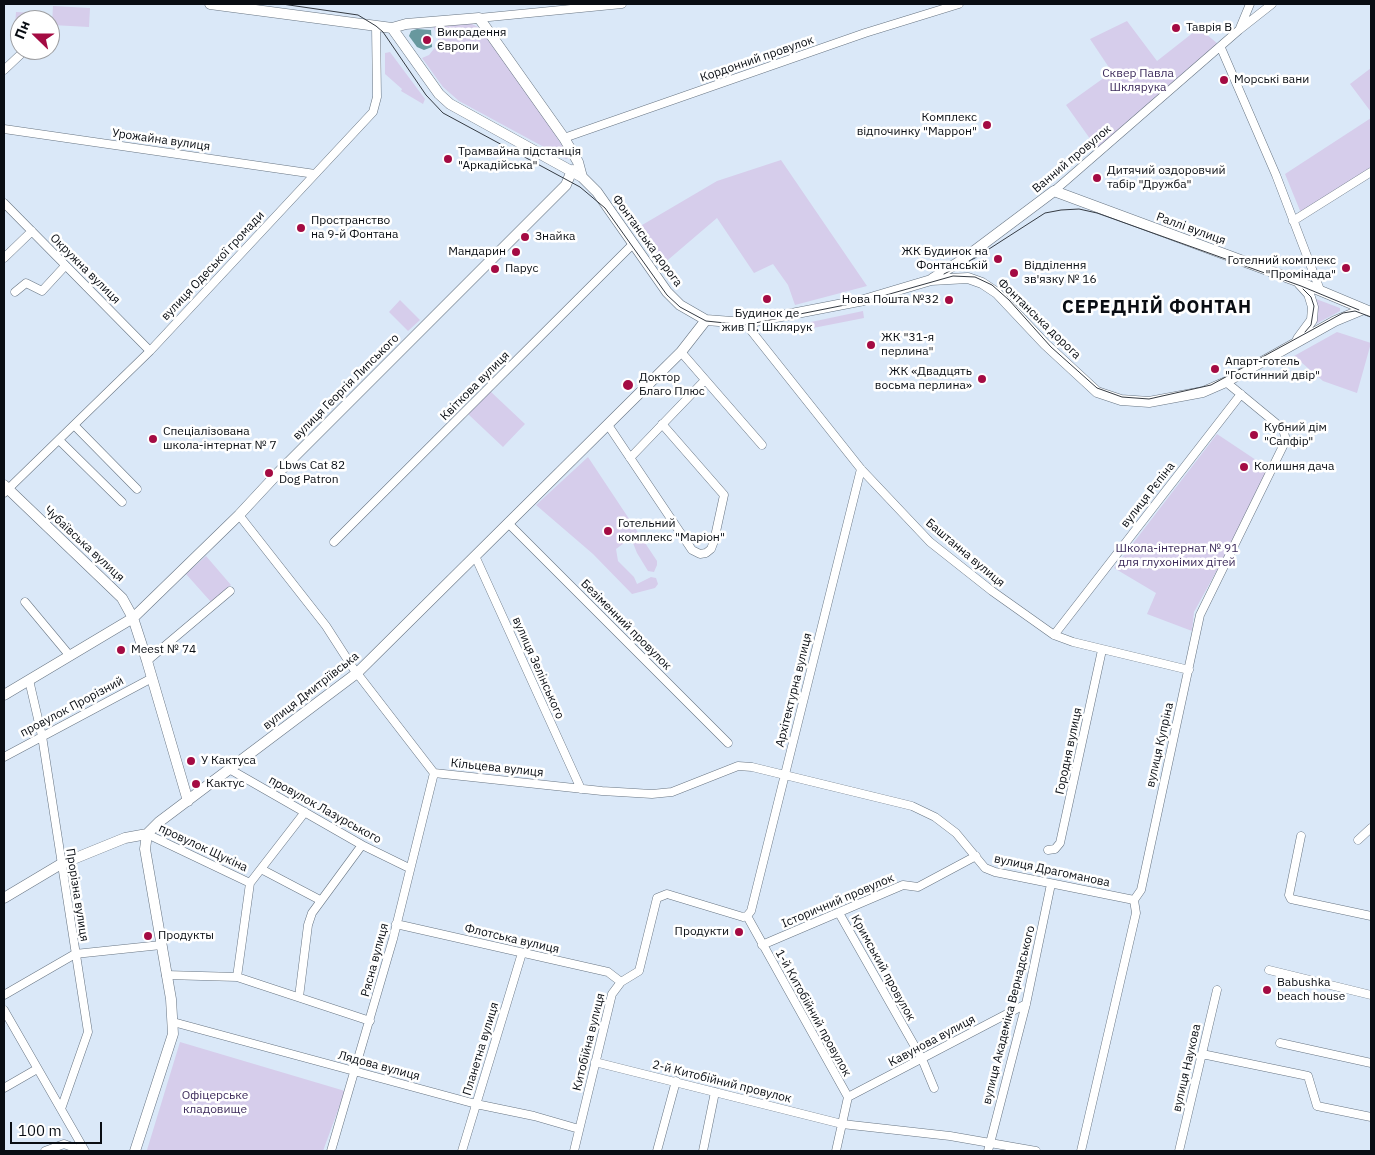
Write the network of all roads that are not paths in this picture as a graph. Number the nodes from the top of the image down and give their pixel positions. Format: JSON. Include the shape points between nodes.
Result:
{"nodes":[{"id":1,"x":210,"y":4,"type":"edge"},
{"id":2,"x":622,"y":4,"type":"edge"},
{"id":3,"x":959,"y":4,"type":"edge"},
{"id":4,"x":1250,"y":4,"type":"edge"},
{"id":5,"x":1272,"y":4,"type":"edge"},
{"id":6,"x":479,"y":18,"type":"junction"},
{"id":7,"x":376,"y":26,"type":"junction"},
{"id":8,"x":392,"y":28,"type":"junction"},
{"id":9,"x":1239,"y":30,"type":"junction"},
{"id":10,"x":1221,"y":48,"type":"junction"},
{"id":11,"x":15,"y":60,"type":"edge"},
{"id":12,"x":4,"y":70,"type":"edge"},
{"id":13,"x":4,"y":128,"type":"edge"},
{"id":14,"x":564,"y":138,"type":"junction"},
{"id":15,"x":572,"y":166,"type":"junction"},
{"id":16,"x":1371,"y":172,"type":"edge"},
{"id":17,"x":314,"y":174,"type":"junction"},
{"id":18,"x":1054,"y":191,"type":"junction"},
{"id":19,"x":4,"y":203,"type":"edge"},
{"id":20,"x":1293,"y":222,"type":"junction"},
{"id":21,"x":32,"y":232,"type":"junction"},
{"id":22,"x":632,"y":245,"type":"junction"},
{"id":23,"x":4,"y":258,"type":"edge"},
{"id":24,"x":962,"y":260,"type":"junction"},
{"id":25,"x":65,"y":266,"type":"junction"},
{"id":26,"x":963,"y":278,"type":"junction"},
{"id":27,"x":931,"y":280,"type":"junction"},
{"id":28,"x":1296,"y":281,"type":"junction"},
{"id":29,"x":1320,"y":290,"type":"junction"},
{"id":30,"x":15,"y":292,"type":"dead end"},
{"id":31,"x":1368,"y":310,"type":"edge"},
{"id":32,"x":706,"y":320,"type":"junction"},
{"id":33,"x":745,"y":323,"type":"junction"},
{"id":34,"x":1292,"y":346,"type":"junction"},
{"id":35,"x":150,"y":351,"type":"junction"},
{"id":36,"x":681,"y":352,"type":"junction"},
{"id":37,"x":705,"y":380,"type":"junction"},
{"id":38,"x":1226,"y":382,"type":"junction"},
{"id":39,"x":1241,"y":394,"type":"junction"},
{"id":40,"x":662,"y":424,"type":"junction"},
{"id":41,"x":74,"y":425,"type":"junction"},
{"id":42,"x":608,"y":425,"type":"junction"},
{"id":43,"x":60,"y":440,"type":"junction"},
{"id":44,"x":762,"y":445,"type":"dead end"},
{"id":45,"x":630,"y":458,"type":"junction"},
{"id":46,"x":861,"y":469,"type":"junction"},
{"id":47,"x":5,"y":489,"type":"edge"},
{"id":48,"x":137,"y":489,"type":"dead end"},
{"id":49,"x":122,"y":502,"type":"dead end"},
{"id":50,"x":239,"y":515,"type":"junction"},
{"id":51,"x":508,"y":523,"type":"junction"},
{"id":52,"x":334,"y":542,"type":"dead end"},
{"id":53,"x":475,"y":556,"type":"junction"},
{"id":54,"x":230,"y":591,"type":"dead end"},
{"id":55,"x":25,"y":602,"type":"dead end"},
{"id":56,"x":133,"y":618,"type":"junction"},
{"id":57,"x":1054,"y":634,"type":"junction"},
{"id":58,"x":1102,"y":650,"type":"junction"},
{"id":59,"x":70,"y":656,"type":"junction"},
{"id":60,"x":147,"y":661,"type":"junction"},
{"id":61,"x":1189,"y":670,"type":"junction"},
{"id":62,"x":357,"y":673,"type":"junction"},
{"id":63,"x":152,"y":678,"type":"junction"},
{"id":64,"x":29,"y":680,"type":"junction"},
{"id":65,"x":4,"y":695,"type":"edge"},
{"id":66,"x":42,"y":736,"type":"junction"},
{"id":67,"x":728,"y":743,"type":"dead end"},
{"id":68,"x":4,"y":757,"type":"edge"},
{"id":69,"x":231,"y":770,"type":"junction"},
{"id":70,"x":434,"y":773,"type":"junction"},
{"id":71,"x":784,"y":775,"type":"junction"},
{"id":72,"x":581,"y":789,"type":"junction"},
{"id":73,"x":188,"y":801,"type":"junction"},
{"id":74,"x":305,"y":812,"type":"junction"},
{"id":75,"x":1371,"y":828,"type":"edge"},
{"id":76,"x":956,"y":833,"type":"junction"},
{"id":77,"x":147,"y":834,"type":"junction"},
{"id":78,"x":964,"y":835,"type":"dead end"},
{"id":79,"x":1300,"y":836,"type":"dead end"},
{"id":80,"x":1358,"y":840,"type":"dead end"},
{"id":81,"x":362,"y":845,"type":"junction"},
{"id":82,"x":1048,"y":850,"type":"dead end"},
{"id":83,"x":976,"y":856,"type":"junction"},
{"id":84,"x":61,"y":864,"type":"junction"},
{"id":85,"x":409,"y":868,"type":"junction"},
{"id":86,"x":261,"y":869,"type":"junction"},
{"id":87,"x":250,"y":883,"type":"junction"},
{"id":88,"x":1051,"y":884,"type":"junction"},
{"id":89,"x":4,"y":898,"type":"edge"},
{"id":90,"x":320,"y":900,"type":"junction"},
{"id":91,"x":1134,"y":900,"type":"junction"},
{"id":92,"x":840,"y":913,"type":"junction"},
{"id":93,"x":747,"y":916,"type":"junction"},
{"id":94,"x":1371,"y":916,"type":"edge"},
{"id":95,"x":396,"y":924,"type":"junction"},
{"id":96,"x":161,"y":945,"type":"junction"},
{"id":97,"x":762,"y":945,"type":"junction"},
{"id":98,"x":522,"y":953,"type":"junction"},
{"id":99,"x":76,"y":954,"type":"junction"},
{"id":100,"x":1269,"y":970,"type":"dead end"},
{"id":101,"x":166,"y":975,"type":"junction"},
{"id":102,"x":237,"y":977,"type":"junction"},
{"id":103,"x":622,"y":982,"type":"junction"},
{"id":104,"x":1217,"y":990,"type":"dead end"},
{"id":105,"x":1371,"y":994,"type":"edge"},
{"id":106,"x":4,"y":995,"type":"edge"},
{"id":107,"x":299,"y":997,"type":"junction"},
{"id":108,"x":1026,"y":1004,"type":"junction"},
{"id":109,"x":4,"y":1010,"type":"edge"},
{"id":110,"x":370,"y":1021,"type":"junction"},
{"id":111,"x":173,"y":1022,"type":"junction"},
{"id":112,"x":1280,"y":1043,"type":"dead end"},
{"id":113,"x":1202,"y":1054,"type":"junction"},
{"id":114,"x":922,"y":1059,"type":"junction"},
{"id":115,"x":595,"y":1062,"type":"junction"},
{"id":116,"x":1371,"y":1062,"type":"edge"},
{"id":117,"x":37,"y":1068,"type":"junction"},
{"id":118,"x":355,"y":1072,"type":"junction"},
{"id":119,"x":676,"y":1081,"type":"junction"},
{"id":120,"x":4,"y":1088,"type":"edge"},
{"id":121,"x":934,"y":1088,"type":"dead end"},
{"id":122,"x":715,"y":1092,"type":"junction"},
{"id":123,"x":848,"y":1097,"type":"junction"},
{"id":124,"x":476,"y":1104,"type":"junction"},
{"id":125,"x":61,"y":1110,"type":"junction"},
{"id":126,"x":1371,"y":1117,"type":"edge"},
{"id":127,"x":842,"y":1124,"type":"junction"},
{"id":128,"x":579,"y":1129,"type":"junction"},
{"id":129,"x":988,"y":1148,"type":"edge"},
{"id":130,"x":45,"y":1151,"type":"edge"},
{"id":131,"x":84,"y":1151,"type":"edge"},
{"id":132,"x":135,"y":1151,"type":"edge"},
{"id":133,"x":331,"y":1151,"type":"edge"},
{"id":134,"x":462,"y":1151,"type":"edge"},
{"id":135,"x":574,"y":1151,"type":"edge"},
{"id":136,"x":657,"y":1151,"type":"edge"},
{"id":137,"x":703,"y":1151,"type":"edge"},
{"id":138,"x":836,"y":1151,"type":"edge"},
{"id":139,"x":1036,"y":1151,"type":"edge"},
{"id":140,"x":1081,"y":1151,"type":"edge"},
{"id":141,"x":1180,"y":1151,"type":"edge"}],
"edges":[{"from":1,"to":7,"type":"main road"},
{"from":2,"to":6,"type":"street"},
{"from":3,"to":14,"type":"street","name":"Кордонний провулок","via":[[865,33]]},
{"from":4,"to":9,"type":"street","name":"Ванний провулок"},
{"from":5,"to":9,"type":"street","name":"Ванний провулок"},
{"from":6,"to":8,"type":"main road"},
{"from":6,"to":14,"type":"main road","name":"Фонтанська дорога"},
{"from":7,"to":8,"type":"main road"},
{"from":7,"to":17,"type":"street","name":"вулиця Одеської громади","via":[[377,97],[373,112]]},
{"from":8,"to":15,"type":"main road","via":[[439,94],[450,104]]},
{"from":9,"to":10,"type":"street","name":"Ванний провулок"},
{"from":10,"to":18,"type":"street","name":"Ванний провулок"},
{"from":10,"to":20,"type":"street"},
{"from":11,"to":12,"type":"street"},
{"from":13,"to":17,"type":"street","name":"Урожайна вулиця"},
{"from":14,"to":15,"type":"main road","name":"Фонтанська дорога"},
{"from":15,"to":22,"type":"main road","name":"Фонтанська дорога","via":[[597,192]]},
{"from":15,"to":50,"type":"main road","name":"вулиця Георгія Липського","via":[[566,185]]},
{"from":16,"to":20,"type":"street"},
{"from":17,"to":35,"type":"street","name":"вулиця Одеської громади"},
{"from":18,"to":24,"type":"main road","name":"Ванний провулок"},
{"from":18,"to":28,"type":"main road","name":"Раллі вулиця"},
{"from":19,"to":21,"type":"street","name":"Окружна вулиця"},
{"from":20,"to":29,"type":"street"},
{"from":21,"to":23,"type":"street"},
{"from":21,"to":25,"type":"street","name":"Окружна вулиця"},
{"from":22,"to":32,"type":"main road","name":"Фонтанська дорога","via":[[667,292],[680,305]]},
{"from":22,"to":52,"type":"street","name":"Квіткова вулиця"},
{"from":24,"to":26,"type":"main road","via":[[956,269]]},
{"from":24,"to":27,"type":"main road","name":"Ванний провулок"},
{"from":25,"to":30,"type":"street","via":[[42,291],[26,283]]},
{"from":25,"to":35,"type":"street","name":"Окружна вулиця"},
{"from":26,"to":27,"type":"main road","name":"Фонтанська дорога"},
{"from":26,"to":38,"type":"main road","name":"Фонтанська дорога","via":[[982,283],[996,293],[1064,362],[1097,392],[1108,397],[1149,402],[1204,392]]},
{"from":27,"to":33,"type":"main road","name":"Фонтанська дорога","via":[[864,300]]},
{"from":28,"to":29,"type":"main road","name":"Раллі вулиця"},
{"from":28,"to":34,"type":"main road","via":[[1309,294],[1313,307],[1312,320]]},
{"from":29,"to":31,"type":"main road","name":"Раллі вулиця"},
{"from":31,"to":34,"type":"main road","name":"Фонтанська дорога","via":[[1335,321]]},
{"from":32,"to":33,"type":"main road","name":"Фонтанська дорога"},
{"from":32,"to":36,"type":"main road","name":"вулиця Дмитріївська"},
{"from":33,"to":46,"type":"street","name":"Баштанна вулиця"},
{"from":34,"to":38,"type":"main road","name":"Фонтанська дорога"},
{"from":35,"to":41,"type":"street","name":"вулиця Одеської громади"},
{"from":36,"to":37,"type":"street"},
{"from":36,"to":42,"type":"main road","name":"вулиця Дмитріївська"},
{"from":37,"to":40,"type":"street"},
{"from":37,"to":44,"type":"street"},
{"from":38,"to":39,"type":"street","name":"вулиця Купріна"},
{"from":39,"to":57,"type":"street","name":"вулиця Рєпіна"},
{"from":39,"to":61,"type":"street","name":"вулиця Купріна","via":[[1283,429],[1286,440],[1200,615]]},
{"from":40,"to":45,"type":"street"},
{"from":40,"to":45,"type":"street","via":[[722,492],[724,503],[711,549],[700,554],[692,550]]},
{"from":41,"to":43,"type":"street","name":"вулиця Одеської громади"},
{"from":41,"to":48,"type":"street"},
{"from":42,"to":45,"type":"street"},
{"from":42,"to":51,"type":"main road","name":"вулиця Дмитріївська"},
{"from":43,"to":47,"type":"street","name":"вулиця Одеської громади"},
{"from":43,"to":49,"type":"street"},
{"from":46,"to":57,"type":"street","name":"Баштанна вулиця","via":[[930,542]]},
{"from":46,"to":71,"type":"street","name":"Архітектурна вулиця"},
{"from":47,"to":56,"type":"main road","name":"Чубаївська вулиця","via":[[122,598]]},
{"from":50,"to":56,"type":"main road","name":"вулиця Георгія Липського"},
{"from":50,"to":62,"type":"street","name":"Кільцева вулиця","via":[[326,626]]},
{"from":51,"to":53,"type":"main road","name":"вулиця Дмитріївська"},
{"from":51,"to":67,"type":"street","name":"Безіменний провулок"},
{"from":53,"to":62,"type":"main road","name":"вулиця Дмитріївська"},
{"from":53,"to":72,"type":"street","name":"вулиця Зелінського"},
{"from":54,"to":60,"type":"street"},
{"from":55,"to":59,"type":"street"},
{"from":56,"to":59,"type":"main road","name":"вулиця Георгія Липського"},
{"from":56,"to":60,"type":"main road","name":"Чубаївська вулиця"},
{"from":57,"to":58,"type":"street","name":"Баштанна вулиця"},
{"from":58,"to":61,"type":"street","name":"Баштанна вулиця"},
{"from":58,"to":82,"type":"street","name":"Городня вулиця","via":[[1060,843]]},
{"from":59,"to":64,"type":"main road","name":"вулиця Георгія Липського"},
{"from":60,"to":63,"type":"main road","name":"Чубаївська вулиця"},
{"from":61,"to":91,"type":"street","name":"вулиця Купріна","via":[[1141,890]]},
{"from":62,"to":69,"type":"main road","name":"вулиця Дмитріївська"},
{"from":62,"to":70,"type":"street","name":"Кільцева вулиця"},
{"from":63,"to":66,"type":"street","name":"провулок Прорізний"},
{"from":63,"to":73,"type":"main road","name":"Чубаївська вулиця"},
{"from":64,"to":65,"type":"main road","name":"вулиця Георгія Липського"},
{"from":64,"to":66,"type":"street","name":"Прорізна вулиця"},
{"from":66,"to":68,"type":"street","name":"провулок Прорізний"},
{"from":66,"to":84,"type":"street","name":"Прорізна вулиця"},
{"from":69,"to":73,"type":"main road","name":"вулиця Дмитріївська"},
{"from":69,"to":74,"type":"street","name":"провулок Лазурського"},
{"from":70,"to":72,"type":"street","name":"Кільцева вулиця"},
{"from":70,"to":85,"type":"street","name":"Рясна вулиця"},
{"from":71,"to":72,"type":"street","name":"Кільцева вулиця","via":[[738,766],[672,792],[652,794]]},
{"from":71,"to":76,"type":"street","name":"вулиця Драгоманова","via":[[912,806],[935,817]]},
{"from":71,"to":93,"type":"street","name":"Архітектурна вулиця","via":[[751,911]]},
{"from":73,"to":77,"type":"main road","name":"вулиця Дмитріївська"},
{"from":74,"to":81,"type":"street","name":"провулок Лазурського"},
{"from":74,"to":86,"type":"street"},
{"from":75,"to":80,"type":"street"},
{"from":76,"to":78,"type":"street"},
{"from":76,"to":83,"type":"street","name":"вулиця Драгоманова"},
{"from":77,"to":84,"type":"main road","via":[[125,838]]},
{"from":77,"to":87,"type":"street","name":"провулок Щукіна"},
{"from":77,"to":96,"type":"main road","via":[[145,849]]},
{"from":79,"to":94,"type":"street","via":[[1289,895],[1291,900]]},
{"from":81,"to":85,"type":"street","name":"провулок Лазурського"},
{"from":81,"to":90,"type":"street"},
{"from":83,"to":88,"type":"street","name":"вулиця Драгоманова","via":[[985,868]]},
{"from":83,"to":92,"type":"street","name":"Історичний провулок","via":[[918,887],[903,885]]},
{"from":84,"to":89,"type":"main road"},
{"from":84,"to":99,"type":"street","name":"Прорізна вулиця"},
{"from":85,"to":95,"type":"street","name":"Рясна вулиця"},
{"from":86,"to":87,"type":"street"},
{"from":86,"to":90,"type":"street"},
{"from":87,"to":102,"type":"street"},
{"from":88,"to":91,"type":"street","name":"вулиця Драгоманова"},
{"from":88,"to":108,"type":"street","name":"вулиця Академіка Вернадського"},
{"from":90,"to":107,"type":"street","via":[[308,925]]},
{"from":91,"to":140,"type":"street","name":"вулиця Купріна","via":[[1136,913]]},
{"from":92,"to":97,"type":"street","name":"Історичний провулок"},
{"from":92,"to":114,"type":"street","name":"Кримський провулок"},
{"from":93,"to":97,"type":"street","name":"1-й Китобійний провулок"},
{"from":93,"to":103,"type":"street","name":"Китобійна вулиця","via":[[666,894],[658,896],[639,971]]},
{"from":95,"to":98,"type":"street","name":"Флотська вулиця"},
{"from":95,"to":110,"type":"street","name":"Рясна вулиця"},
{"from":96,"to":99,"type":"street"},
{"from":96,"to":101,"type":"main road"},
{"from":97,"to":123,"type":"street","name":"1-й Китобійний провулок"},
{"from":98,"to":103,"type":"street","name":"Флотська вулиця","via":[[608,972]]},
{"from":98,"to":124,"type":"street","name":"Планетна вулиця"},
{"from":99,"to":106,"type":"street"},
{"from":99,"to":125,"type":"street","name":"Прорізна вулиця","via":[[88,1032]]},
{"from":100,"to":105,"type":"street"},
{"from":101,"to":102,"type":"street"},
{"from":101,"to":111,"type":"main road"},
{"from":102,"to":107,"type":"street"},
{"from":103,"to":115,"type":"street","name":"Китобійна вулиця","via":[[612,994]]},
{"from":104,"to":113,"type":"street","name":"вулиця Наукова"},
{"from":107,"to":110,"type":"street"},
{"from":108,"to":114,"type":"street","name":"Кавунова вулиця"},
{"from":108,"to":129,"type":"street","name":"вулиця Академіка Вернадського"},
{"from":109,"to":117,"type":"street"},
{"from":110,"to":118,"type":"street","name":"Рясна вулиця"},
{"from":111,"to":118,"type":"street","name":"Лядова вулиця"},
{"from":111,"to":132,"type":"main road","via":[[170,1047]]},
{"from":112,"to":116,"type":"street"},
{"from":113,"to":126,"type":"street","via":[[1308,1076],[1317,1106]]},
{"from":113,"to":141,"type":"street","name":"вулиця Наукова"},
{"from":114,"to":121,"type":"street","name":"Кримський провулок"},
{"from":114,"to":123,"type":"street","name":"Кавунова вулиця"},
{"from":115,"to":119,"type":"street","name":"2-й Китобійний провулок"},
{"from":115,"to":128,"type":"street","name":"Китобійна вулиця"},
{"from":117,"to":120,"type":"street"},
{"from":117,"to":125,"type":"street"},
{"from":118,"to":124,"type":"street","name":"Лядова вулиця"},
{"from":118,"to":133,"type":"street","name":"Рясна вулиця"},
{"from":119,"to":122,"type":"street","name":"2-й Китобійний провулок"},
{"from":119,"to":136,"type":"street"},
{"from":122,"to":127,"type":"street","name":"2-й Китобійний провулок"},
{"from":122,"to":137,"type":"street"},
{"from":123,"to":127,"type":"street"},
{"from":124,"to":128,"type":"street","name":"Лядова вулиця"},
{"from":124,"to":134,"type":"street","name":"Планетна вулиця"},
{"from":125,"to":131,"type":"street"},
{"from":127,"to":129,"type":"street","name":"2-й Китобійний провулок","via":[[950,1136]]},
{"from":127,"to":138,"type":"street"},
{"from":128,"to":135,"type":"street","name":"Китобійна вулиця"},
{"from":129,"to":139,"type":"street","name":"2-й Китобійний провулок"},
{"from":130,"to":131,"type":"street","via":[[64,1144]]}]}
